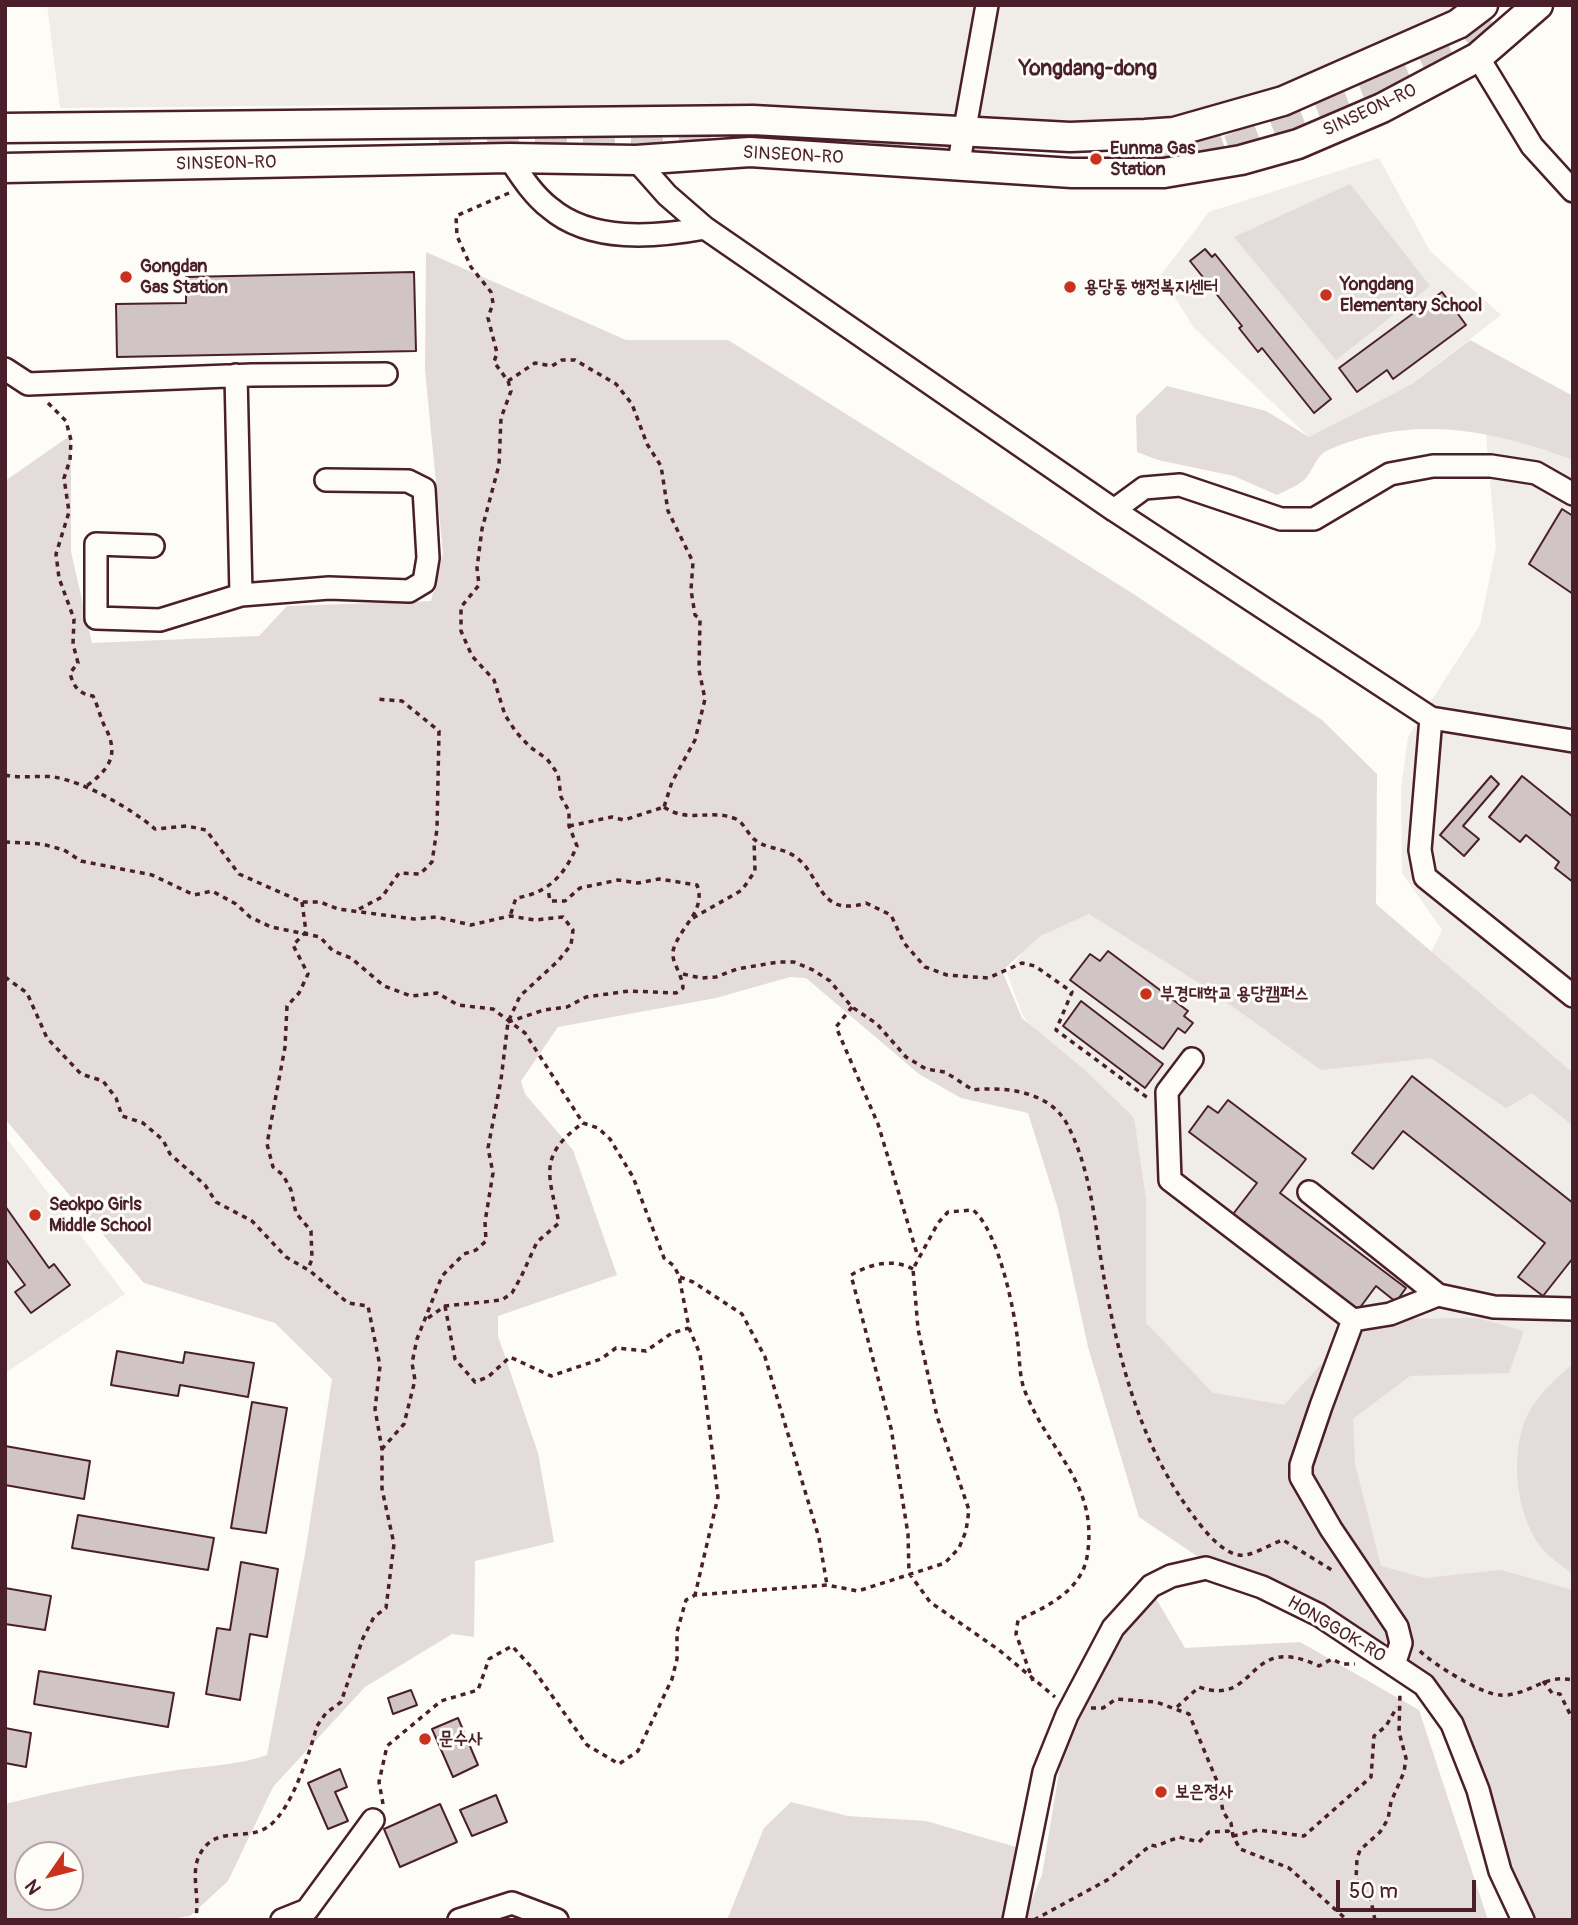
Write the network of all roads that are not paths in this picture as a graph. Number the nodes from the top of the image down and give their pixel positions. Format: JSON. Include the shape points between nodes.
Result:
{"nodes":[{"id":1,"x":987,"y":5,"type":"edge"},
{"id":2,"x":1483,"y":5,"type":"edge"},
{"id":3,"x":1528,"y":9,"type":"edge"},
{"id":4,"x":1478,"y":57,"type":"junction"},
{"id":5,"x":5,"y":128,"type":"edge"},
{"id":6,"x":965,"y":130,"type":"junction"},
{"id":7,"x":509,"y":158,"type":"junction"},
{"id":8,"x":636,"y":159,"type":"junction"},
{"id":9,"x":958,"y":167,"type":"junction"},
{"id":10,"x":5,"y":168,"type":"edge"},
{"id":11,"x":1573,"y":191,"type":"edge"},
{"id":12,"x":705,"y":228,"type":"junction"},
{"id":13,"x":5,"y":369,"type":"edge"},
{"id":14,"x":386,"y":374,"type":"dead end"},
{"id":15,"x":236,"y":375,"type":"junction"},
{"id":16,"x":326,"y":480,"type":"dead end"},
{"id":17,"x":1573,"y":494,"type":"edge"},
{"id":18,"x":1114,"y":510,"type":"junction"},
{"id":19,"x":153,"y":546,"type":"dead end"},
{"id":20,"x":241,"y":595,"type":"junction"},
{"id":21,"x":1431,"y":718,"type":"junction"},
{"id":22,"x":1573,"y":741,"type":"edge"},
{"id":23,"x":1573,"y":996,"type":"edge"},
{"id":24,"x":1192,"y":1059,"type":"dead end"},
{"id":25,"x":1309,"y":1192,"type":"dead end"},
{"id":26,"x":1438,"y":1295,"type":"junction"},
{"id":27,"x":1573,"y":1309,"type":"edge"},
{"id":28,"x":1353,"y":1320,"type":"junction"},
{"id":29,"x":1394,"y":1665,"type":"junction"},
{"id":30,"x":373,"y":1820,"type":"road end"},
{"id":31,"x":282,"y":1920,"type":"edge"},
{"id":32,"x":459,"y":1920,"type":"edge"},
{"id":33,"x":557,"y":1920,"type":"edge"},
{"id":34,"x":1014,"y":1920,"type":"edge"},
{"id":35,"x":1523,"y":1920,"type":"edge"}],
"edges":[{"from":1,"to":6,"type":"street"},
{"from":2,"to":6,"type":"main road","name":"SINSEON-RO","via":[[1458,24],[1283,101],[1174,132],[1070,137]]},
{"from":3,"to":4,"type":"main road","name":"SINSEON-RO"},
{"from":4,"to":9,"type":"main road","name":"SINSEON-RO","via":[[1382,108],[1298,144],[1241,160],[1164,173]]},
{"from":4,"to":11,"type":"street","via":[[1532,146]]},
{"from":5,"to":6,"type":"main road","name":"SINSEON-RO","via":[[753,120]]},
{"from":6,"to":9,"type":"street"},
{"from":7,"to":8,"type":"main road","name":"SINSEON-RO"},
{"from":7,"to":10,"type":"main road","name":"SINSEON-RO"},
{"from":7,"to":12,"type":"street","via":[[527,185],[566,220],[601,231],[647,235]]},
{"from":8,"to":9,"type":"main road","name":"SINSEON-RO","via":[[750,152]]},
{"from":8,"to":12,"type":"street","via":[[667,195]]},
{"from":12,"to":18,"type":"street"},
{"from":13,"to":15,"type":"street","via":[[28,384]]},
{"from":14,"to":15,"type":"street"},
{"from":15,"to":20,"type":"street"},
{"from":16,"to":20,"type":"street","via":[[408,481],[424,489],[425,582],[409,591],[329,587]]},
{"from":17,"to":18,"type":"street","via":[[1536,473],[1491,466],[1433,466],[1390,474],[1314,519],[1281,519],[1180,485],[1144,488]]},
{"from":18,"to":21,"type":"street"},
{"from":19,"to":20,"type":"street","via":[[96,544],[96,618],[160,620]]},
{"from":21,"to":22,"type":"street"},
{"from":21,"to":23,"type":"street","via":[[1420,850],[1425,877]]},
{"from":24,"to":28,"type":"street","via":[[1167,1092],[1170,1181]]},
{"from":25,"to":26,"type":"street"},
{"from":26,"to":27,"type":"street","via":[[1494,1307]]},
{"from":26,"to":28,"type":"street","via":[[1390,1314]]},
{"from":28,"to":29,"type":"street","via":[[1301,1465],[1301,1477],[1397,1627],[1401,1643]]},
{"from":29,"to":34,"type":"street","name":"HONGGOK-RO","via":[[1320,1615],[1262,1587],[1206,1568],[1151,1586],[1114,1628],[1073,1704],[1044,1772]]},
{"from":29,"to":35,"type":"street","name":"HONGGOK-RO","via":[[1424,1685],[1452,1724],[1478,1790],[1500,1871]]},
{"from":30,"to":31,"type":"street","via":[[307,1910]]},
{"from":32,"to":33,"type":"street","via":[[512,1902]]}]}
